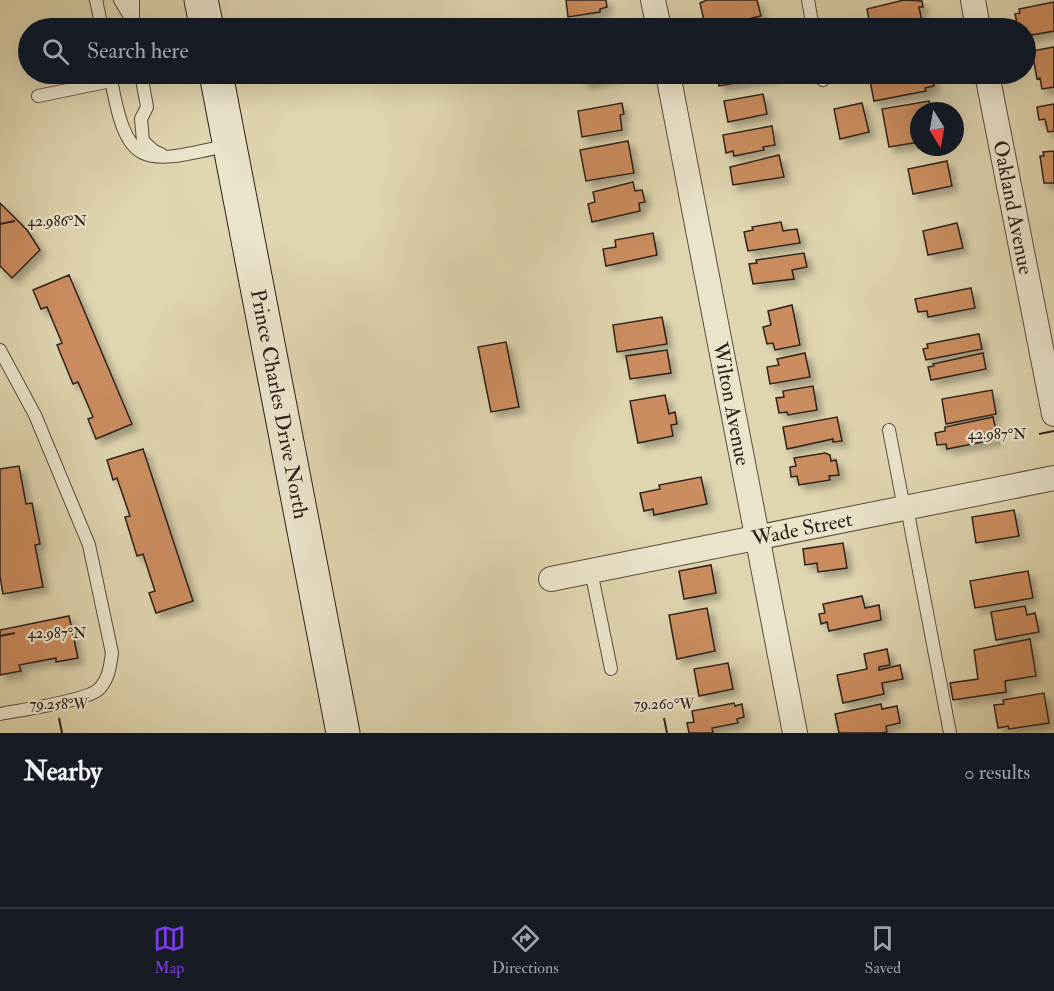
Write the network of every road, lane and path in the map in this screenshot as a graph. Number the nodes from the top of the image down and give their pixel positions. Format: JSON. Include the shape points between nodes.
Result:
{"nodes":[{"id":1,"x":96,"y":0,"type":"edge"},
{"id":2,"x":120,"y":0,"type":"edge"},
{"id":3,"x":133,"y":0,"type":"edge"},
{"id":4,"x":201,"y":0,"type":"edge"},
{"id":5,"x":653,"y":0,"type":"edge"},
{"id":6,"x":808,"y":0,"type":"edge"},
{"id":7,"x":973,"y":0,"type":"edge"},
{"id":8,"x":100,"y":18,"type":"edge"},
{"id":9,"x":129,"y":18,"type":"edge"},
{"id":10,"x":132,"y":18,"type":"edge"},
{"id":11,"x":205,"y":18,"type":"edge"},
{"id":12,"x":657,"y":18,"type":"edge"},
{"id":13,"x":811,"y":18,"type":"edge"},
{"id":14,"x":976,"y":18,"type":"edge"},
{"id":15,"x":83,"y":84,"type":"edge"},
{"id":16,"x":112,"y":84,"type":"edge"},
{"id":17,"x":143,"y":84,"type":"edge"},
{"id":18,"x":218,"y":84,"type":"edge"},
{"id":19,"x":670,"y":84,"type":"edge"},
{"id":20,"x":989,"y":84,"type":"edge"},
{"id":21,"x":38,"y":96,"type":"dead end"},
{"id":22,"x":230,"y":145,"type":"junction"},
{"id":23,"x":174,"y":158,"type":"junction"},
{"id":24,"x":0,"y":350,"type":"edge"},
{"id":25,"x":1054,"y":414,"type":"edge"},
{"id":26,"x":889,"y":430,"type":"dead end"},
{"id":27,"x":1054,"y":478,"type":"edge"},
{"id":28,"x":905,"y":508,"type":"junction"},
{"id":29,"x":757,"y":537,"type":"junction"},
{"id":30,"x":591,"y":571,"type":"junction"},
{"id":31,"x":551,"y":579,"type":"dead end"},
{"id":32,"x":611,"y":669,"type":"dead end"},
{"id":33,"x":0,"y":714,"type":"edge"},
{"id":34,"x":343,"y":733,"type":"edge"},
{"id":35,"x":795,"y":733,"type":"edge"},
{"id":36,"x":950,"y":733,"type":"edge"}],
"edges":[{"from":1,"to":8,"type":"lane"},
{"from":2,"to":9,"type":"lane"},
{"from":3,"to":10,"type":"lane"},
{"from":4,"to":11,"type":"main road"},
{"from":5,"to":12,"type":"street"},
{"from":6,"to":13,"type":"lane"},
{"from":7,"to":14,"type":"street"},
{"from":15,"to":21,"type":"lane"},
{"from":16,"to":23,"type":"lane","via":[[120,122],[131,145],[143,154]]},
{"from":17,"to":23,"type":"lane","via":[[147,107],[141,119],[143,141],[154,151]]},
{"from":18,"to":22,"type":"main road","name":"Prince Charles Drive North"},
{"from":19,"to":29,"type":"street","name":"Wilton Avenue"},
{"from":20,"to":25,"type":"street","name":"Oakland Avenue"},
{"from":22,"to":23,"type":"lane"},
{"from":22,"to":34,"type":"main road","name":"Prince Charles Drive North"},
{"from":24,"to":33,"type":"lane","via":[[35,415],[89,545],[112,653],[110,671],[99,689],[85,697]]},
{"from":26,"to":28,"type":"lane"},
{"from":27,"to":28,"type":"street","name":"Wade Street"},
{"from":28,"to":29,"type":"street","name":"Wade Street"},
{"from":28,"to":36,"type":"lane"},
{"from":29,"to":30,"type":"street","name":"Wade Street"},
{"from":29,"to":35,"type":"street","name":"Wilton Avenue"},
{"from":30,"to":31,"type":"street","name":"Wade Street"},
{"from":30,"to":32,"type":"lane"}]}
